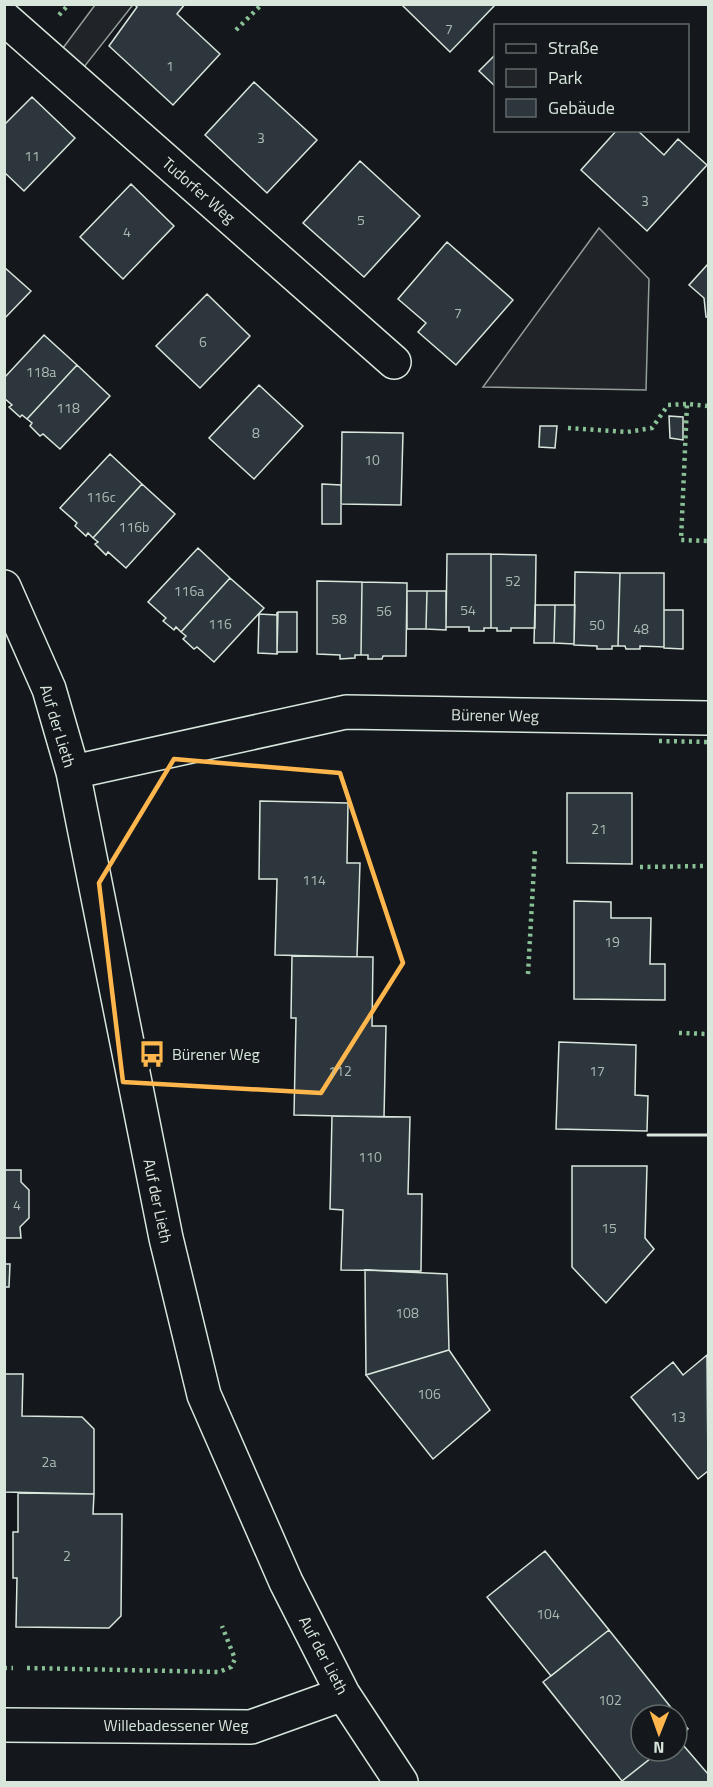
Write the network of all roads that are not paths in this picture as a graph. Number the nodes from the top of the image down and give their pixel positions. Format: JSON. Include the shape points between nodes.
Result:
{"nodes":[{"id":1,"x":14,"y":4,"type":"edge"},
{"id":2,"x":4,"y":16,"type":"edge"},
{"id":3,"x":394,"y":362,"type":"dead end"},
{"id":4,"x":4,"y":587,"type":"edge"},
{"id":5,"x":708,"y":718,"type":"edge"},
{"id":6,"x":73,"y":772,"type":"junction"},
{"id":7,"x":343,"y":1694,"type":"junction"},
{"id":8,"x":4,"y":1725,"type":"edge"},
{"id":9,"x":400,"y":1782,"type":"edge"}],
"edges":[{"from":1,"to":2,"type":"street"},
{"from":2,"to":3,"type":"street","name":"Tudorfer Weg"},
{"from":4,"to":6,"type":"street","name":"Auf der Lieth","via":[[49,689]]},
{"from":5,"to":6,"type":"street","name":"Bürener Weg","via":[[346,712]]},
{"from":6,"to":7,"type":"street","name":"Auf der Lieth","via":[[165,1238],[204,1395],[285,1582]]},
{"from":7,"to":8,"type":"street","name":"Willebadessener Weg","via":[[251,1726]]},
{"from":7,"to":9,"type":"street","name":"Auf der Lieth"}]}
